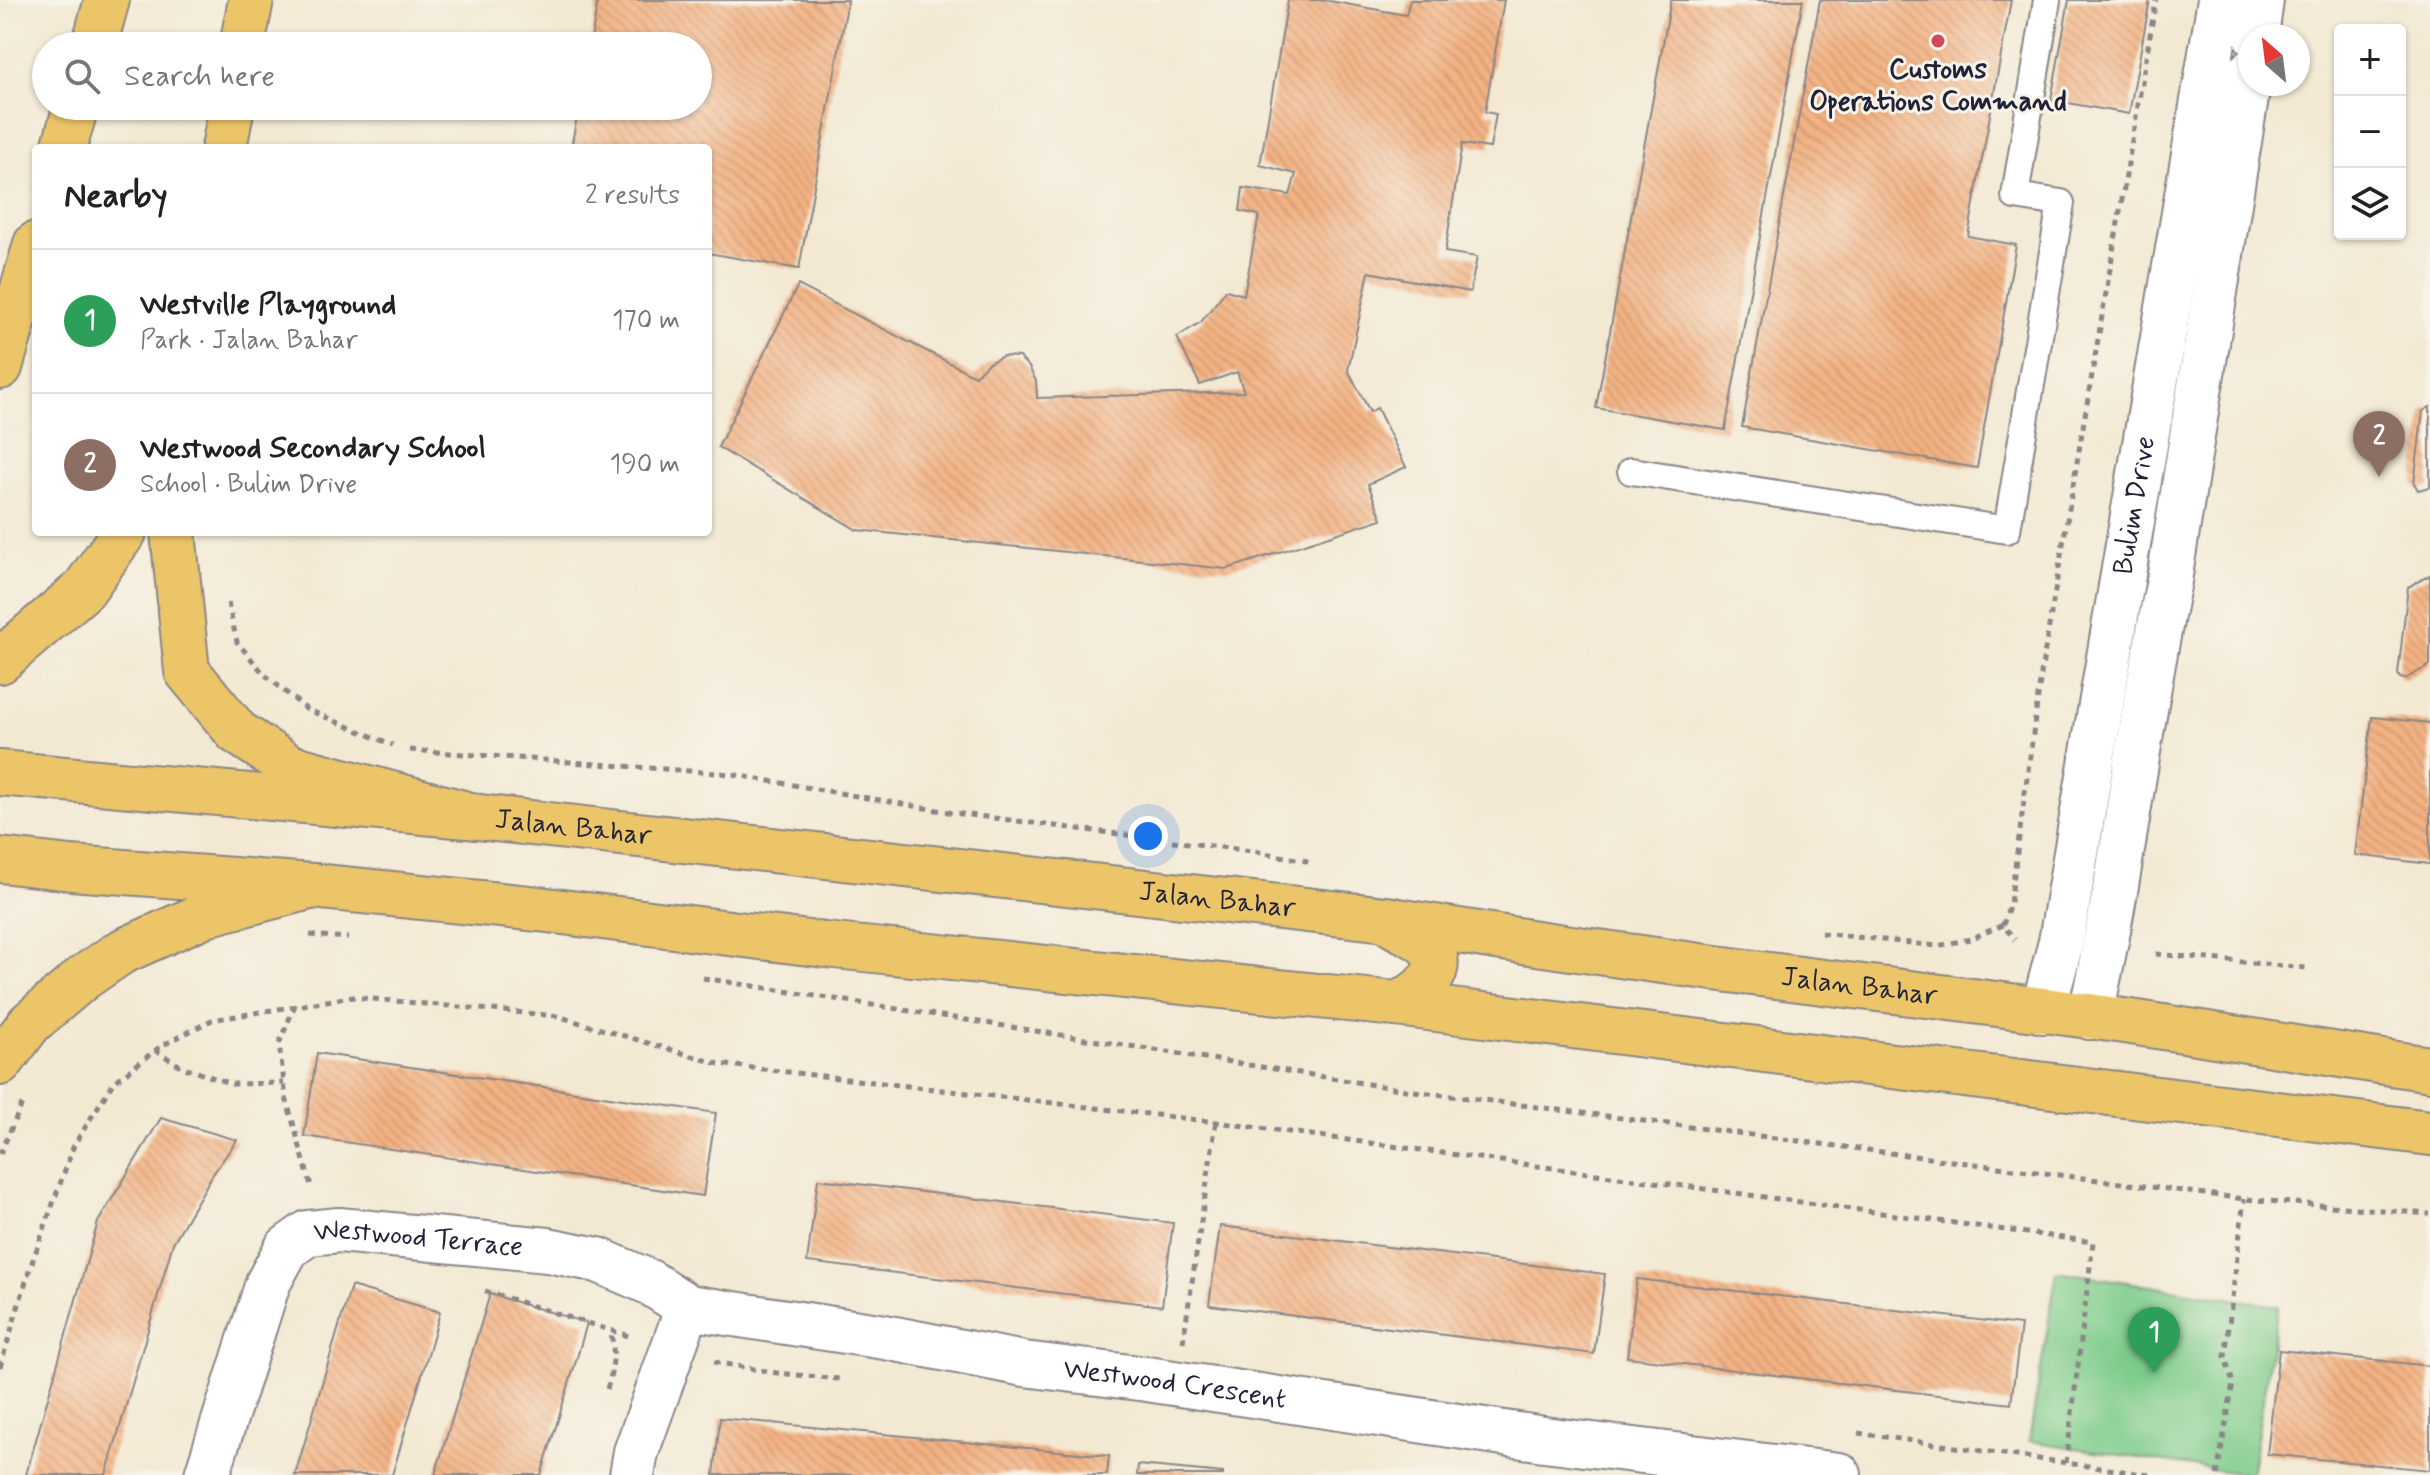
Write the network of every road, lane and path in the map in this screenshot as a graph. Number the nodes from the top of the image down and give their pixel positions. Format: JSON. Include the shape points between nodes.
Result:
{"nodes":[{"id":1,"x":107,"y":0,"type":"edge"},
{"id":2,"x":251,"y":0,"type":"edge"},
{"id":3,"x":2047,"y":0,"type":"edge"},
{"id":4,"x":2156,"y":0,"type":"edge"},
{"id":5,"x":2220,"y":0,"type":"edge"},
{"id":6,"x":2261,"y":0,"type":"edge"},
{"id":7,"x":2258,"y":24,"type":"edge"},
{"id":8,"x":98,"y":32,"type":"edge"},
{"id":9,"x":245,"y":32,"type":"edge"},
{"id":10,"x":2246,"y":96,"type":"edge"},
{"id":11,"x":72,"y":120,"type":"edge"},
{"id":12,"x":229,"y":120,"type":"edge"},
{"id":13,"x":65,"y":144,"type":"edge"},
{"id":14,"x":225,"y":144,"type":"edge"},
{"id":15,"x":32,"y":258,"type":"edge"},
{"id":16,"x":0,"y":367,"type":"edge"},
{"id":17,"x":1631,"y":471,"type":"dead end"},
{"id":18,"x":121,"y":536,"type":"edge"},
{"id":19,"x":173,"y":536,"type":"edge"},
{"id":20,"x":228,"y":601,"type":"dead end"},
{"id":21,"x":0,"y":661,"type":"edge"},
{"id":22,"x":0,"y":773,"type":"edge"},
{"id":23,"x":478,"y":817,"type":"junction"},
{"id":24,"x":0,"y":860,"type":"edge"},
{"id":25,"x":1320,"y":864,"type":"dead end"},
{"id":26,"x":313,"y":886,"type":"junction"},
{"id":27,"x":1386,"y":919,"type":"junction"},
{"id":28,"x":2003,"y":925,"type":"junction"},
{"id":29,"x":1808,"y":932,"type":"dead end"},
{"id":30,"x":305,"y":935,"type":"dead end"},
{"id":31,"x":350,"y":938,"type":"dead end"},
{"id":32,"x":2016,"y":940,"type":"dead end"},
{"id":33,"x":2156,"y":954,"type":"dead end"},
{"id":34,"x":2306,"y":968,"type":"dead end"},
{"id":35,"x":688,"y":976,"type":"dead end"},
{"id":36,"x":1396,"y":1004,"type":"junction"},
{"id":37,"x":295,"y":1005,"type":"junction"},
{"id":38,"x":2043,"y":1011,"type":"junction"},
{"id":39,"x":2090,"y":1017,"type":"junction"},
{"id":40,"x":155,"y":1050,"type":"junction"},
{"id":41,"x":2430,"y":1069,"type":"edge"},
{"id":42,"x":16,"y":1077,"type":"edge"},
{"id":43,"x":284,"y":1083,"type":"junction"},
{"id":44,"x":1216,"y":1122,"type":"junction"},
{"id":45,"x":2430,"y":1133,"type":"edge"},
{"id":46,"x":0,"y":1154,"type":"edge"},
{"id":47,"x":314,"y":1195,"type":"dead end"},
{"id":48,"x":2244,"y":1199,"type":"junction"},
{"id":49,"x":2430,"y":1214,"type":"edge"},
{"id":50,"x":476,"y":1289,"type":"dead end"},
{"id":51,"x":688,"y":1307,"type":"junction"},
{"id":52,"x":610,"y":1330,"type":"junction"},
{"id":53,"x":1183,"y":1344,"type":"dead end"},
{"id":54,"x":674,"y":1351,"type":"junction"},
{"id":55,"x":0,"y":1367,"type":"edge"},
{"id":56,"x":606,"y":1393,"type":"dead end"},
{"id":57,"x":2066,"y":1463,"type":"dead end"},
{"id":58,"x":207,"y":1475,"type":"edge"},
{"id":59,"x":632,"y":1475,"type":"edge"},
{"id":60,"x":1839,"y":1475,"type":"edge"},
{"id":61,"x":2217,"y":1475,"type":"edge"}],
"edges":[{"from":1,"to":8,"type":"main road"},
{"from":2,"to":9,"type":"main road"},
{"from":3,"to":17,"type":"lane","via":[[2015,196],[2061,203],[2007,530]]},
{"from":4,"to":28,"type":"path"},
{"from":5,"to":38,"type":"street","name":"Bulim Drive","via":[[2061,942]]},
{"from":6,"to":7,"type":"street"},
{"from":10,"to":39,"type":"street","name":"Bulim Drive","via":[[2169,581]]},
{"from":11,"to":13,"type":"main road"},
{"from":12,"to":14,"type":"main road"},
{"from":15,"to":16,"type":"main road"},
{"from":18,"to":21,"type":"main road","via":[[84,589]]},
{"from":19,"to":23,"type":"main road","via":[[187,671],[237,732],[290,767]]},
{"from":20,"to":25,"type":"path","via":[[237,642],[264,674],[306,709],[404,749],[730,774],[954,813]]},
{"from":22,"to":23,"type":"main road","name":"Jalan Bahar"},
{"from":23,"to":27,"type":"main road","name":"Jalan Bahar"},
{"from":24,"to":26,"type":"main road"},
{"from":26,"to":36,"type":"main road"},
{"from":26,"to":42,"type":"main road","via":[[206,914],[121,952],[30,1023]]},
{"from":27,"to":36,"type":"main road","via":[[1417,936],[1434,955],[1428,983]]},
{"from":27,"to":38,"type":"main road","name":"Jalan Bahar"},
{"from":28,"to":29,"type":"path","via":[[1937,946]]},
{"from":28,"to":32,"type":"path"},
{"from":30,"to":31,"type":"path"},
{"from":33,"to":34,"type":"path"},
{"from":35,"to":48,"type":"path","via":[[1406,1090]]},
{"from":36,"to":45,"type":"main road"},
{"from":37,"to":40,"type":"path","via":[[212,1020]]},
{"from":37,"to":43,"type":"path","via":[[279,1044]]},
{"from":37,"to":44,"type":"path","via":[[351,997],[557,1016],[719,1064]]},
{"from":38,"to":39,"type":"main road","name":"Jalan Bahar"},
{"from":39,"to":41,"type":"main road","name":"Jalan Bahar"},
{"from":40,"to":43,"type":"path","via":[[182,1067],[232,1084]]},
{"from":40,"to":55,"type":"path","via":[[113,1083],[74,1145]]},
{"from":42,"to":46,"type":"path","via":[[23,1102]]},
{"from":43,"to":47,"type":"path"},
{"from":44,"to":53,"type":"path"},
{"from":44,"to":57,"type":"path","via":[[2093,1242]]},
{"from":48,"to":49,"type":"path"},
{"from":48,"to":61,"type":"path","via":[[2225,1357],[2233,1383]]},
{"from":50,"to":52,"type":"path"},
{"from":51,"to":54,"type":"street"},
{"from":51,"to":58,"type":"street","name":"Westwood Terrace","via":[[649,1282],[598,1260],[548,1250],[339,1230],[308,1233],[287,1248],[268,1283]]},
{"from":51,"to":60,"type":"street","name":"Westwood Crescent","via":[[1024,1364],[1544,1439]]},
{"from":52,"to":54,"type":"path"},
{"from":52,"to":56,"type":"path","via":[[614,1357]]},
{"from":54,"to":59,"type":"street"}]}
